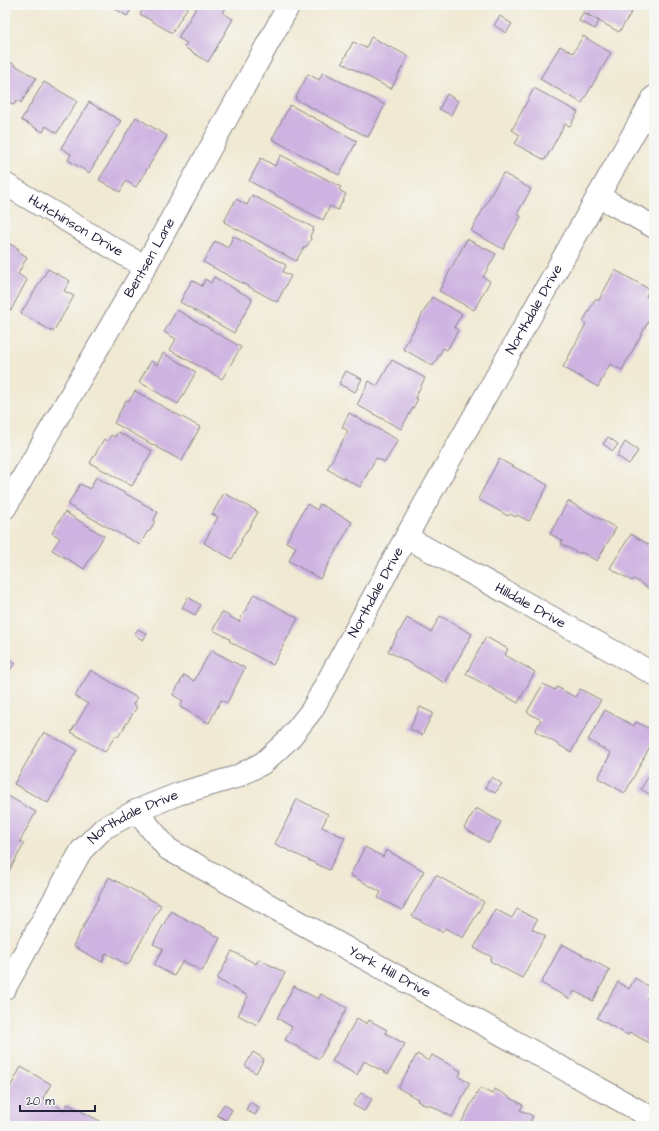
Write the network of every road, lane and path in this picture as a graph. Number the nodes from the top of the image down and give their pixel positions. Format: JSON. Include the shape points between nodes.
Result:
{"nodes":[{"id":1,"x":289,"y":5,"type":"edge"},
{"id":2,"x":654,"y":97,"type":"edge"},
{"id":3,"x":5,"y":184,"type":"edge"},
{"id":4,"x":598,"y":196,"type":"junction"},
{"id":5,"x":654,"y":227,"type":"edge"},
{"id":6,"x":146,"y":267,"type":"junction"},
{"id":7,"x":5,"y":508,"type":"edge"},
{"id":8,"x":406,"y":537,"type":"junction"},
{"id":9,"x":654,"y":674,"type":"edge"},
{"id":10,"x":136,"y":811,"type":"junction"},
{"id":11,"x":5,"y":988,"type":"edge"},
{"id":12,"x":654,"y":1118,"type":"edge"}],
"edges":[{"from":1,"to":6,"type":"street","name":"Bentsen Lane"},
{"from":2,"to":4,"type":"street","name":"Northdale Drive"},
{"from":3,"to":6,"type":"street","name":"Hutchinson Drive"},
{"from":4,"to":5,"type":"street"},
{"from":4,"to":8,"type":"street","name":"Northdale Drive"},
{"from":6,"to":7,"type":"street","name":"Bentsen Lane"},
{"from":8,"to":9,"type":"street","name":"Hilldale Drive"},
{"from":8,"to":10,"type":"street","name":"Northdale Drive","via":[[312,710],[289,739],[263,763],[236,777],[178,794]]},
{"from":10,"to":11,"type":"street","name":"Northdale Drive","via":[[104,828],[81,852]]},
{"from":10,"to":12,"type":"street","name":"York Hill Drive","via":[[168,849]]}]}
